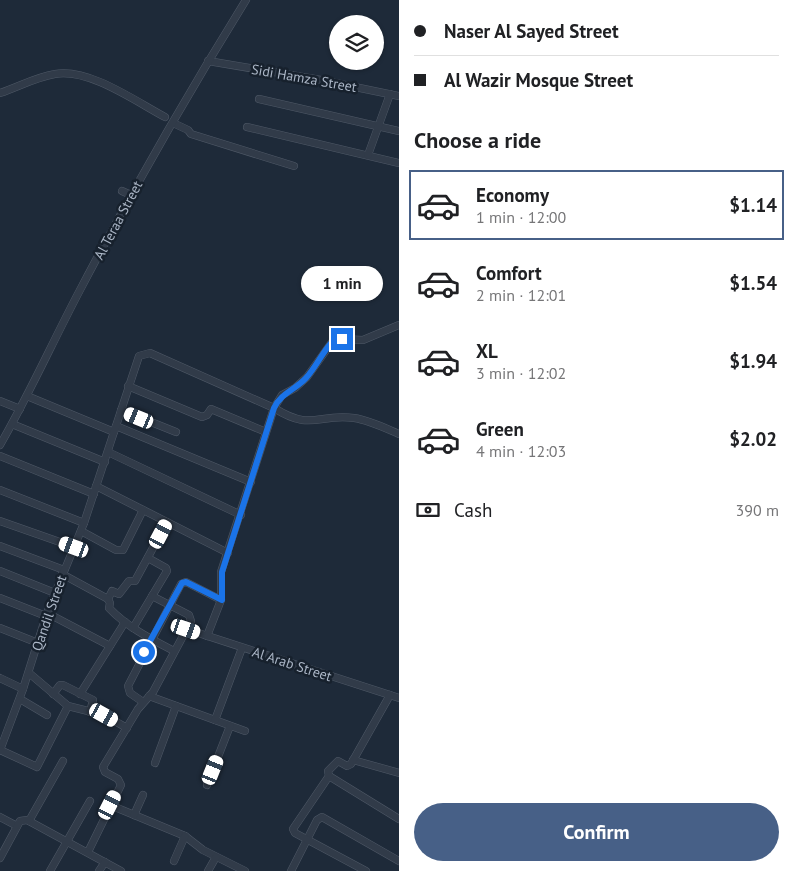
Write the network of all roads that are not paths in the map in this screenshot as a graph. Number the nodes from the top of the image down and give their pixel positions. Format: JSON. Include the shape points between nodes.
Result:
{"nodes":[{"id":1,"x":246,"y":0,"type":"edge"},
{"id":2,"x":208,"y":61,"type":"junction"},
{"id":3,"x":0,"y":93,"type":"edge"},
{"id":4,"x":390,"y":94,"type":"junction"},
{"id":5,"x":399,"y":96,"type":"edge"},
{"id":6,"x":259,"y":100,"type":"dead end"},
{"id":7,"x":165,"y":117,"type":"dead end"},
{"id":8,"x":173,"y":123,"type":"junction"},
{"id":9,"x":246,"y":127,"type":"dead end"},
{"id":10,"x":378,"y":127,"type":"junction"},
{"id":11,"x":399,"y":131,"type":"edge"},
{"id":12,"x":368,"y":156,"type":"junction"},
{"id":13,"x":399,"y":163,"type":"edge"},
{"id":14,"x":294,"y":166,"type":"dead end"},
{"id":15,"x":122,"y":191,"type":"dead end"},
{"id":16,"x":131,"y":195,"type":"junction"},
{"id":17,"x":399,"y":325,"type":"edge"},
{"id":18,"x":128,"y":386,"type":"junction"},
{"id":19,"x":27,"y":396,"type":"junction"},
{"id":20,"x":0,"y":401,"type":"edge"},
{"id":21,"x":274,"y":408,"type":"junction"},
{"id":22,"x":20,"y":409,"type":"junction"},
{"id":23,"x":121,"y":410,"type":"junction"},
{"id":24,"x":12,"y":424,"type":"junction"},
{"id":25,"x":115,"y":429,"type":"junction"},
{"id":26,"x":176,"y":432,"type":"dead end"},
{"id":27,"x":266,"y":432,"type":"junction"},
{"id":28,"x":399,"y":434,"type":"edge"},
{"id":29,"x":0,"y":445,"type":"edge"},
{"id":30,"x":108,"y":452,"type":"junction"},
{"id":31,"x":0,"y":456,"type":"edge"},
{"id":32,"x":105,"y":462,"type":"junction"},
{"id":33,"x":251,"y":482,"type":"junction"},
{"id":34,"x":0,"y":490,"type":"edge"},
{"id":35,"x":95,"y":490,"type":"junction"},
{"id":36,"x":144,"y":510,"type":"junction"},
{"id":37,"x":240,"y":515,"type":"junction"},
{"id":38,"x":0,"y":521,"type":"edge"},
{"id":39,"x":167,"y":522,"type":"junction"},
{"id":40,"x":84,"y":523,"type":"junction"},
{"id":41,"x":81,"y":530,"type":"junction"},
{"id":42,"x":0,"y":546,"type":"edge"},
{"id":43,"x":74,"y":547,"type":"junction"},
{"id":44,"x":228,"y":553,"type":"junction"},
{"id":45,"x":148,"y":558,"type":"junction"},
{"id":46,"x":0,"y":571,"type":"edge"},
{"id":47,"x":63,"y":572,"type":"junction"},
{"id":48,"x":55,"y":593,"type":"junction"},
{"id":49,"x":152,"y":596,"type":"junction"},
{"id":50,"x":0,"y":598,"type":"edge"},
{"id":51,"x":108,"y":599,"type":"junction"},
{"id":52,"x":222,"y":600,"type":"junction"},
{"id":53,"x":169,"y":605,"type":"junction"},
{"id":54,"x":47,"y":615,"type":"junction"},
{"id":55,"x":125,"y":622,"type":"junction"},
{"id":56,"x":0,"y":628,"type":"edge"},
{"id":57,"x":133,"y":628,"type":"junction"},
{"id":58,"x":186,"y":629,"type":"junction"},
{"id":59,"x":208,"y":636,"type":"junction"},
{"id":60,"x":151,"y":639,"type":"junction"},
{"id":61,"x":38,"y":643,"type":"junction"},
{"id":62,"x":110,"y":646,"type":"junction"},
{"id":63,"x":242,"y":648,"type":"junction"},
{"id":64,"x":174,"y":651,"type":"junction"},
{"id":65,"x":29,"y":673,"type":"junction"},
{"id":66,"x":0,"y":678,"type":"edge"},
{"id":67,"x":23,"y":689,"type":"junction"},
{"id":68,"x":54,"y":694,"type":"junction"},
{"id":69,"x":80,"y":694,"type":"junction"},
{"id":70,"x":149,"y":696,"type":"junction"},
{"id":71,"x":396,"y":696,"type":"edge"},
{"id":72,"x":20,"y":699,"type":"junction"},
{"id":73,"x":144,"y":702,"type":"junction"},
{"id":74,"x":68,"y":706,"type":"junction"},
{"id":75,"x":176,"y":706,"type":"junction"},
{"id":76,"x":90,"y":712,"type":"junction"},
{"id":77,"x":47,"y":715,"type":"dead end"},
{"id":78,"x":215,"y":720,"type":"junction"},
{"id":79,"x":230,"y":726,"type":"junction"},
{"id":80,"x":127,"y":728,"type":"junction"},
{"id":81,"x":245,"y":731,"type":"dead end"},
{"id":82,"x":3,"y":732,"type":"edge"},
{"id":83,"x":0,"y":750,"type":"edge"},
{"id":84,"x":353,"y":760,"type":"junction"},
{"id":85,"x":63,"y":761,"type":"dead end"},
{"id":86,"x":155,"y":763,"type":"dead end"},
{"id":87,"x":399,"y":773,"type":"edge"},
{"id":88,"x":329,"y":776,"type":"junction"},
{"id":89,"x":207,"y":784,"type":"dead end"},
{"id":90,"x":143,"y":795,"type":"dead end"},
{"id":91,"x":90,"y":801,"type":"dead end"},
{"id":92,"x":110,"y":805,"type":"junction"},
{"id":93,"x":134,"y":815,"type":"junction"},
{"id":94,"x":0,"y":817,"type":"edge"},
{"id":95,"x":399,"y":819,"type":"edge"},
{"id":96,"x":29,"y":821,"type":"junction"},
{"id":97,"x":19,"y":824,"type":"junction"},
{"id":98,"x":185,"y":836,"type":"junction"},
{"id":99,"x":306,"y":840,"type":"junction"},
{"id":100,"x":68,"y":842,"type":"junction"},
{"id":101,"x":88,"y":852,"type":"junction"},
{"id":102,"x":216,"y":857,"type":"junction"},
{"id":103,"x":0,"y":858,"type":"edge"},
{"id":104,"x":174,"y":860,"type":"dead end"},
{"id":105,"x":399,"y":861,"type":"edge"},
{"id":106,"x":105,"y":862,"type":"junction"},
{"id":107,"x":50,"y":871,"type":"edge"},
{"id":108,"x":99,"y":871,"type":"edge"},
{"id":109,"x":121,"y":871,"type":"edge"},
{"id":110,"x":208,"y":871,"type":"edge"},
{"id":111,"x":245,"y":871,"type":"edge"},
{"id":112,"x":291,"y":871,"type":"edge"},
{"id":113,"x":366,"y":871,"type":"edge"}],
"edges":[{"from":1,"to":2,"type":"street","name":"Al Teraa Street"},
{"from":2,"to":4,"type":"street","name":"Sidi Hamza Street"},
{"from":2,"to":8,"type":"street","name":"Al Teraa Street"},
{"from":3,"to":7,"type":"street","via":[[42,77],[72,74],[92,79]]},
{"from":4,"to":5,"type":"street","name":"Sidi Hamza Street"},
{"from":4,"to":10,"type":"street"},
{"from":6,"to":10,"type":"street"},
{"from":8,"to":14,"type":"street","via":[[190,134]]},
{"from":8,"to":16,"type":"street","name":"Al Teraa Street"},
{"from":9,"to":12,"type":"street"},
{"from":10,"to":11,"type":"street"},
{"from":10,"to":12,"type":"street"},
{"from":12,"to":13,"type":"street"},
{"from":15,"to":16,"type":"street"},
{"from":16,"to":19,"type":"street","name":"Al Teraa Street"},
{"from":17,"to":21,"type":"street","via":[[363,340],[332,342],[307,377],[282,395]]},
{"from":18,"to":21,"type":"street","name":"Qandil Street","via":[[139,356],[150,353]]},
{"from":18,"to":23,"type":"street","name":"Qandil Street"},
{"from":18,"to":27,"type":"street","via":[[202,416],[207,416],[211,409]]},
{"from":19,"to":22,"type":"street","name":"Al Teraa Street"},
{"from":19,"to":25,"type":"street"},
{"from":20,"to":22,"type":"street"},
{"from":21,"to":27,"type":"street"},
{"from":21,"to":28,"type":"street","via":[[297,420],[354,418]]},
{"from":22,"to":24,"type":"street","name":"Al Teraa Street"},
{"from":23,"to":25,"type":"street","name":"Qandil Street"},
{"from":23,"to":26,"type":"street"},
{"from":24,"to":29,"type":"street","name":"Al Teraa Street"},
{"from":24,"to":32,"type":"street"},
{"from":25,"to":30,"type":"street","name":"Qandil Street"},
{"from":25,"to":33,"type":"street"},
{"from":27,"to":33,"type":"street"},
{"from":30,"to":32,"type":"street","name":"Qandil Street"},
{"from":30,"to":37,"type":"street"},
{"from":31,"to":35,"type":"street"},
{"from":32,"to":35,"type":"street","name":"Qandil Street"},
{"from":33,"to":37,"type":"street"},
{"from":34,"to":40,"type":"street"},
{"from":35,"to":36,"type":"street"},
{"from":35,"to":40,"type":"street","name":"Qandil Street"},
{"from":36,"to":39,"type":"street"},
{"from":36,"to":41,"type":"street","via":[[120,551]]},
{"from":37,"to":44,"type":"street"},
{"from":38,"to":43,"type":"street"},
{"from":39,"to":44,"type":"street"},
{"from":39,"to":45,"type":"street"},
{"from":40,"to":41,"type":"street","name":"Qandil Street"},
{"from":41,"to":43,"type":"street","name":"Qandil Street"},
{"from":42,"to":47,"type":"street"},
{"from":43,"to":47,"type":"street","name":"Qandil Street"},
{"from":44,"to":52,"type":"street","via":[[220,580]]},
{"from":45,"to":49,"type":"street","via":[[167,570]]},
{"from":45,"to":51,"type":"street","via":[[134,582],[129,581],[120,593],[112,591]]},
{"from":46,"to":48,"type":"street"},
{"from":47,"to":48,"type":"street","name":"Qandil Street"},
{"from":47,"to":51,"type":"street"},
{"from":48,"to":54,"type":"street","name":"Qandil Street"},
{"from":49,"to":53,"type":"street"},
{"from":49,"to":57,"type":"street"},
{"from":50,"to":54,"type":"street"},
{"from":51,"to":55,"type":"street","via":[[109,608]]},
{"from":52,"to":53,"type":"street","via":[[186,582],[181,584]]},
{"from":52,"to":59,"type":"street"},
{"from":53,"to":58,"type":"street","via":[[190,616]]},
{"from":53,"to":60,"type":"street"},
{"from":54,"to":61,"type":"street","name":"Qandil Street"},
{"from":54,"to":62,"type":"street"},
{"from":55,"to":57,"type":"street"},
{"from":55,"to":62,"type":"street"},
{"from":56,"to":61,"type":"street"},
{"from":57,"to":60,"type":"street"},
{"from":58,"to":59,"type":"street","name":"Al Arab Street"},
{"from":58,"to":64,"type":"street"},
{"from":59,"to":63,"type":"street","name":"Al Arab Street"},
{"from":60,"to":64,"type":"street"},
{"from":60,"to":73,"type":"street","via":[[128,686],[130,693]]},
{"from":61,"to":65,"type":"street","name":"Qandil Street"},
{"from":62,"to":69,"type":"street"},
{"from":63,"to":71,"type":"street","name":"Al Arab Street"},
{"from":63,"to":78,"type":"street"},
{"from":64,"to":70,"type":"street"},
{"from":65,"to":67,"type":"street","name":"Qandil Street"},
{"from":65,"to":68,"type":"street"},
{"from":66,"to":67,"type":"street"},
{"from":67,"to":72,"type":"street","name":"Qandil Street"},
{"from":68,"to":69,"type":"street","via":[[61,684]]},
{"from":68,"to":74,"type":"street"},
{"from":69,"to":76,"type":"street","via":[[93,700]]},
{"from":70,"to":73,"type":"street"},
{"from":70,"to":75,"type":"street"},
{"from":71,"to":84,"type":"street"},
{"from":72,"to":77,"type":"street"},
{"from":72,"to":82,"type":"street","name":"Qandil Street"},
{"from":73,"to":80,"type":"street"},
{"from":74,"to":76,"type":"street"},
{"from":74,"to":83,"type":"street","via":[[37,767]]},
{"from":75,"to":78,"type":"street"},
{"from":75,"to":86,"type":"street"},
{"from":76,"to":80,"type":"street","via":[[104,715]]},
{"from":78,"to":79,"type":"street"},
{"from":79,"to":81,"type":"street"},
{"from":79,"to":89,"type":"street"},
{"from":80,"to":92,"type":"street","via":[[103,767],[121,785]]},
{"from":82,"to":83,"type":"street","name":"Qandil Street"},
{"from":84,"to":87,"type":"street"},
{"from":84,"to":88,"type":"street","via":[[348,766],[336,761],[328,772]]},
{"from":85,"to":96,"type":"street"},
{"from":88,"to":95,"type":"street"},
{"from":88,"to":99,"type":"street","via":[[294,826],[295,834]]},
{"from":90,"to":93,"type":"street"},
{"from":91,"to":100,"type":"street"},
{"from":92,"to":93,"type":"street"},
{"from":92,"to":101,"type":"street"},
{"from":93,"to":98,"type":"street"},
{"from":94,"to":97,"type":"street"},
{"from":96,"to":97,"type":"street"},
{"from":96,"to":100,"type":"street"},
{"from":97,"to":103,"type":"street"},
{"from":98,"to":102,"type":"street"},
{"from":98,"to":104,"type":"street"},
{"from":99,"to":105,"type":"street","via":[[319,818],[325,818]]},
{"from":99,"to":112,"type":"street"},
{"from":99,"to":113,"type":"street"},
{"from":100,"to":101,"type":"street"},
{"from":100,"to":107,"type":"street"},
{"from":101,"to":106,"type":"street"},
{"from":102,"to":110,"type":"street"},
{"from":102,"to":111,"type":"street"},
{"from":106,"to":108,"type":"street"},
{"from":106,"to":109,"type":"street"}]}
